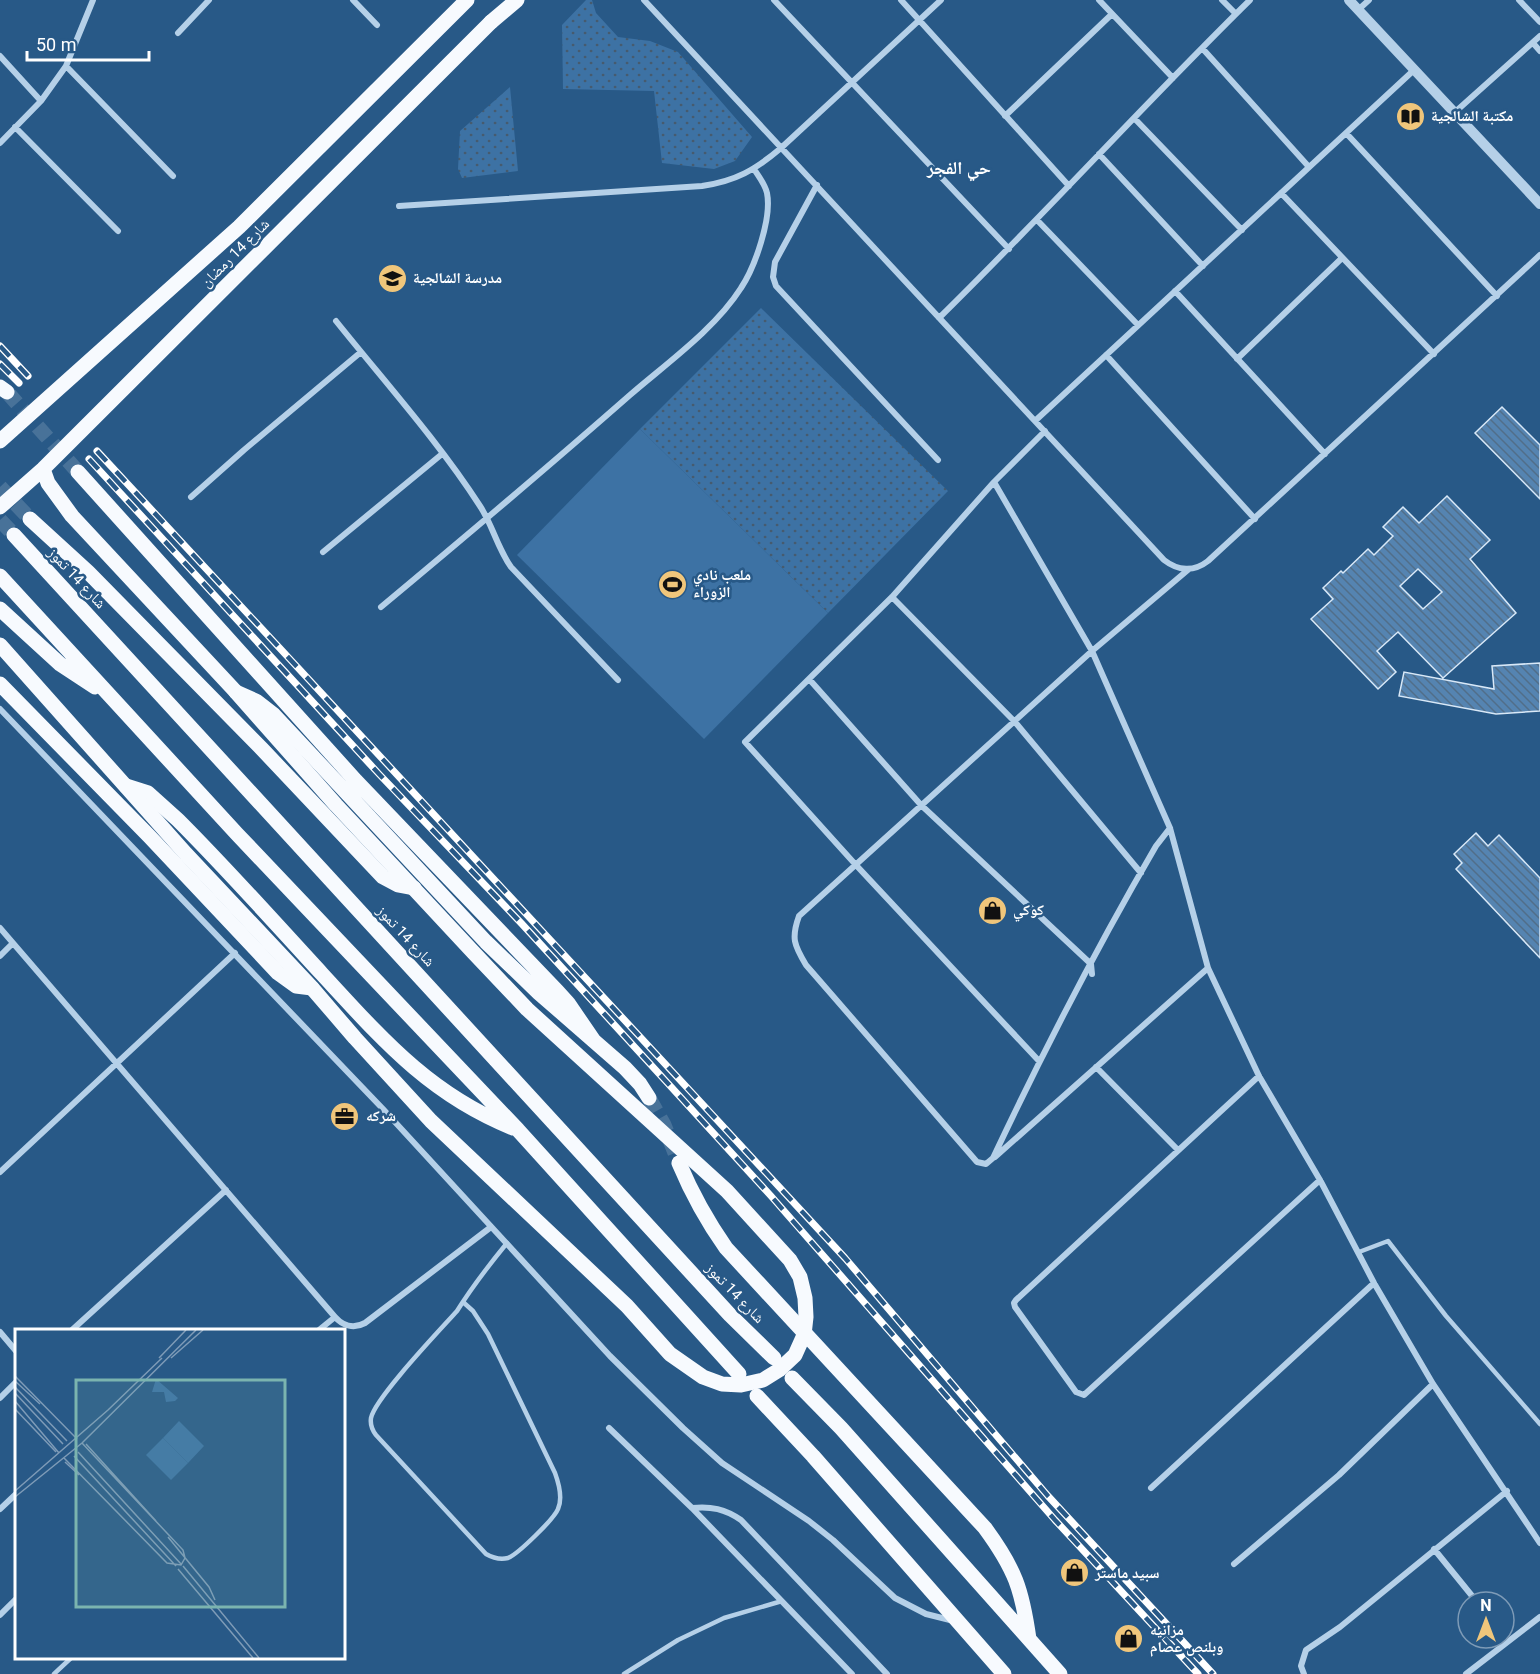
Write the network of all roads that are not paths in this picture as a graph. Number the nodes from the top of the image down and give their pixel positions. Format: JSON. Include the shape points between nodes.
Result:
{"nodes":[{"id":1,"x":93,"y":0,"type":"edge"},
{"id":2,"x":209,"y":0,"type":"edge"},
{"id":3,"x":353,"y":0,"type":"edge"},
{"id":4,"x":467,"y":0,"type":"edge"},
{"id":5,"x":515,"y":0,"type":"edge"},
{"id":6,"x":644,"y":0,"type":"edge"},
{"id":7,"x":774,"y":0,"type":"edge"},
{"id":8,"x":902,"y":0,"type":"edge"},
{"id":9,"x":941,"y":0,"type":"edge"},
{"id":10,"x":1099,"y":0,"type":"edge"},
{"id":11,"x":1222,"y":0,"type":"edge"},
{"id":12,"x":1250,"y":0,"type":"edge"},
{"id":13,"x":1349,"y":0,"type":"edge"},
{"id":14,"x":1369,"y":0,"type":"edge"},
{"id":15,"x":1520,"y":0,"type":"edge"},
{"id":16,"x":1358,"y":10,"type":"junction"},
{"id":17,"x":1112,"y":14,"type":"junction"},
{"id":18,"x":1236,"y":14,"type":"junction"},
{"id":19,"x":919,"y":20,"type":"junction"},
{"id":20,"x":1540,"y":22,"type":"edge"},
{"id":21,"x":378,"y":25,"type":"dead end"},
{"id":22,"x":178,"y":33,"type":"dead end"},
{"id":23,"x":1540,"y":36,"type":"edge"},
{"id":24,"x":1533,"y":43,"type":"junction"},
{"id":25,"x":1202,"y":48,"type":"junction"},
{"id":26,"x":1540,"y":51,"type":"edge"},
{"id":27,"x":0,"y":56,"type":"edge"},
{"id":28,"x":66,"y":66,"type":"junction"},
{"id":29,"x":1414,"y":70,"type":"junction"},
{"id":30,"x":1173,"y":78,"type":"junction"},
{"id":31,"x":852,"y":83,"type":"junction"},
{"id":32,"x":41,"y":100,"type":"junction"},
{"id":33,"x":1454,"y":113,"type":"junction"},
{"id":34,"x":1005,"y":116,"type":"junction"},
{"id":35,"x":1134,"y":118,"type":"junction"},
{"id":36,"x":15,"y":127,"type":"junction"},
{"id":37,"x":1347,"y":133,"type":"junction"},
{"id":38,"x":0,"y":143,"type":"edge"},
{"id":39,"x":782,"y":148,"type":"junction"},
{"id":40,"x":1099,"y":154,"type":"junction"},
{"id":41,"x":1309,"y":168,"type":"junction"},
{"id":42,"x":754,"y":169,"type":"junction"},
{"id":43,"x":173,"y":176,"type":"dead end"},
{"id":44,"x":817,"y":185,"type":"junction"},
{"id":45,"x":1069,"y":186,"type":"junction"},
{"id":46,"x":1281,"y":193,"type":"junction"},
{"id":47,"x":1540,"y":204,"type":"edge"},
{"id":48,"x":399,"y":206,"type":"dead end"},
{"id":49,"x":1037,"y":220,"type":"junction"},
{"id":50,"x":1242,"y":230,"type":"junction"},
{"id":51,"x":118,"y":231,"type":"dead end"},
{"id":52,"x":1009,"y":249,"type":"junction"},
{"id":53,"x":1540,"y":255,"type":"edge"},
{"id":54,"x":1342,"y":258,"type":"junction"},
{"id":55,"x":1203,"y":266,"type":"junction"},
{"id":56,"x":1175,"y":291,"type":"junction"},
{"id":57,"x":1497,"y":296,"type":"junction"},
{"id":58,"x":939,"y":318,"type":"junction"},
{"id":59,"x":336,"y":321,"type":"dead end"},
{"id":60,"x":1138,"y":325,"type":"junction"},
{"id":61,"x":361,"y":352,"type":"junction"},
{"id":62,"x":1434,"y":354,"type":"junction"},
{"id":63,"x":1106,"y":355,"type":"junction"},
{"id":64,"x":1237,"y":358,"type":"junction"},
{"id":65,"x":1036,"y":420,"type":"junction"},
{"id":66,"x":1045,"y":431,"type":"junction"},
{"id":67,"x":2,"y":436,"type":"edge"},
{"id":68,"x":442,"y":454,"type":"junction"},
{"id":69,"x":1324,"y":454,"type":"junction"},
{"id":70,"x":938,"y":460,"type":"dead end"},
{"id":71,"x":43,"y":469,"type":"junction"},
{"id":72,"x":78,"y":472,"type":"tunnel mouth"},
{"id":73,"x":994,"y":482,"type":"junction"},
{"id":74,"x":191,"y":497,"type":"dead end"},
{"id":75,"x":0,"y":507,"type":"edge"},
{"id":76,"x":487,"y":518,"type":"junction"},
{"id":77,"x":30,"y":519,"type":"tunnel mouth"},
{"id":78,"x":1255,"y":519,"type":"junction"},
{"id":79,"x":14,"y":535,"type":"tunnel mouth"},
{"id":80,"x":323,"y":552,"type":"dead end"},
{"id":81,"x":1189,"y":569,"type":"junction"},
{"id":82,"x":0,"y":576,"type":"edge"},
{"id":83,"x":892,"y":597,"type":"junction"},
{"id":84,"x":381,"y":607,"type":"dead end"},
{"id":85,"x":0,"y":609,"type":"edge"},
{"id":86,"x":0,"y":645,"type":"edge"},
{"id":87,"x":1092,"y":651,"type":"junction"},
{"id":88,"x":809,"y":679,"type":"junction"},
{"id":89,"x":618,"y":680,"type":"dead end"},
{"id":90,"x":0,"y":684,"type":"edge"},
{"id":91,"x":236,"y":692,"type":"junction"},
{"id":92,"x":107,"y":693,"type":"junction"},
{"id":93,"x":0,"y":709,"type":"edge"},
{"id":94,"x":1014,"y":722,"type":"junction"},
{"id":95,"x":126,"y":786,"type":"junction"},
{"id":96,"x":921,"y":805,"type":"junction"},
{"id":97,"x":1170,"y":828,"type":"junction"},
{"id":98,"x":855,"y":864,"type":"junction"},
{"id":99,"x":1141,"y":873,"type":"junction"},
{"id":100,"x":414,"y":888,"type":"junction"},
{"id":101,"x":0,"y":928,"type":"edge"},
{"id":102,"x":13,"y":943,"type":"junction"},
{"id":103,"x":235,"y":953,"type":"junction"},
{"id":104,"x":0,"y":956,"type":"edge"},
{"id":105,"x":1091,"y":964,"type":"junction"},
{"id":106,"x":1208,"y":968,"type":"junction"},
{"id":107,"x":1092,"y":974,"type":"dead end"},
{"id":108,"x":312,"y":988,"type":"junction"},
{"id":109,"x":594,"y":1041,"type":"junction"},
{"id":110,"x":1039,"y":1061,"type":"junction"},
{"id":111,"x":117,"y":1063,"type":"junction"},
{"id":112,"x":1096,"y":1066,"type":"junction"},
{"id":113,"x":1259,"y":1076,"type":"junction"},
{"id":114,"x":649,"y":1098,"type":"tunnel mouth"},
{"id":115,"x":518,"y":1130,"type":"junction"},
{"id":116,"x":1178,"y":1150,"type":"junction"},
{"id":117,"x":993,"y":1158,"type":"junction"},
{"id":118,"x":679,"y":1163,"type":"tunnel mouth"},
{"id":119,"x":0,"y":1172,"type":"edge"},
{"id":120,"x":1320,"y":1180,"type":"junction"},
{"id":121,"x":226,"y":1190,"type":"junction"},
{"id":122,"x":491,"y":1227,"type":"junction"},
{"id":123,"x":507,"y":1243,"type":"junction"},
{"id":124,"x":1359,"y":1252,"type":"junction"},
{"id":125,"x":1374,"y":1283,"type":"junction"},
{"id":126,"x":463,"y":1302,"type":"junction"},
{"id":127,"x":335,"y":1317,"type":"junction"},
{"id":128,"x":73,"y":1329,"type":"edge"},
{"id":129,"x":320,"y":1329,"type":"edge"},
{"id":130,"x":0,"y":1332,"type":"edge"},
{"id":131,"x":15,"y":1350,"type":"edge"},
{"id":132,"x":774,"y":1358,"type":"dead end"},
{"id":133,"x":739,"y":1374,"type":"dead end"},
{"id":134,"x":792,"y":1378,"type":"dead end"},
{"id":135,"x":15,"y":1383,"type":"edge"},
{"id":136,"x":1433,"y":1384,"type":"junction"},
{"id":137,"x":757,"y":1396,"type":"dead end"},
{"id":138,"x":0,"y":1398,"type":"edge"},
{"id":139,"x":1540,"y":1424,"type":"edge"},
{"id":140,"x":609,"y":1428,"type":"dead end"},
{"id":141,"x":1151,"y":1488,"type":"dead end"},
{"id":142,"x":1507,"y":1491,"type":"junction"},
{"id":143,"x":15,"y":1495,"type":"edge"},
{"id":144,"x":692,"y":1508,"type":"junction"},
{"id":145,"x":0,"y":1509,"type":"edge"},
{"id":146,"x":1540,"y":1543,"type":"edge"},
{"id":147,"x":1434,"y":1549,"type":"junction"},
{"id":148,"x":1234,"y":1564,"type":"dead end"},
{"id":149,"x":1467,"y":1590,"type":"edge"},
{"id":150,"x":15,"y":1600,"type":"edge"},
{"id":151,"x":782,"y":1601,"type":"junction"},
{"id":152,"x":0,"y":1615,"type":"edge"},
{"id":153,"x":1540,"y":1617,"type":"edge"},
{"id":154,"x":961,"y":1622,"type":"junction"},
{"id":155,"x":1516,"y":1636,"type":"edge"},
{"id":156,"x":1029,"y":1639,"type":"junction"},
{"id":157,"x":1498,"y":1650,"type":"edge"},
{"id":158,"x":70,"y":1659,"type":"edge"},
{"id":159,"x":54,"y":1674,"type":"edge"},
{"id":160,"x":624,"y":1674,"type":"edge"},
{"id":161,"x":852,"y":1674,"type":"edge"},
{"id":162,"x":887,"y":1674,"type":"edge"},
{"id":163,"x":1004,"y":1674,"type":"edge"},
{"id":164,"x":1060,"y":1674,"type":"edge"},
{"id":165,"x":1304,"y":1674,"type":"edge"},
{"id":166,"x":1466,"y":1674,"type":"edge"}],
"edges":[{"from":1,"to":28,"type":"street"},
{"from":2,"to":22,"type":"street"},
{"from":3,"to":21,"type":"street"},
{"from":4,"to":67,"type":"main road","name":"شارع 14 رمضان","bridge":true,"via":[[239,227]]},
{"from":5,"to":71,"type":"main road","name":"شارع 14 رمضان","bridge":true},
{"from":6,"to":39,"type":"street"},
{"from":7,"to":31,"type":"street"},
{"from":8,"to":19,"type":"street"},
{"from":9,"to":19,"type":"street"},
{"from":10,"to":17,"type":"street"},
{"from":11,"to":18,"type":"street"},
{"from":12,"to":18,"type":"street"},
{"from":13,"to":16,"type":"street"},
{"from":14,"to":16,"type":"street"},
{"from":15,"to":20,"type":"street"},
{"from":16,"to":29,"type":"street"},
{"from":17,"to":30,"type":"street"},
{"from":17,"to":34,"type":"street"},
{"from":18,"to":25,"type":"street"},
{"from":19,"to":31,"type":"street"},
{"from":19,"to":34,"type":"street"},
{"from":23,"to":24,"type":"street"},
{"from":24,"to":26,"type":"street"},
{"from":24,"to":33,"type":"street"},
{"from":25,"to":30,"type":"street"},
{"from":25,"to":41,"type":"street"},
{"from":27,"to":32,"type":"street"},
{"from":28,"to":32,"type":"street"},
{"from":28,"to":43,"type":"street"},
{"from":29,"to":33,"type":"street"},
{"from":29,"to":37,"type":"street"},
{"from":30,"to":35,"type":"street"},
{"from":31,"to":39,"type":"street"},
{"from":31,"to":52,"type":"street"},
{"from":32,"to":36,"type":"street"},
{"from":33,"to":47,"type":"street"},
{"from":34,"to":45,"type":"street"},
{"from":35,"to":40,"type":"street"},
{"from":35,"to":50,"type":"street"},
{"from":36,"to":38,"type":"street"},
{"from":36,"to":51,"type":"street"},
{"from":37,"to":41,"type":"street"},
{"from":37,"to":57,"type":"street"},
{"from":39,"to":42,"type":"street"},
{"from":39,"to":44,"type":"street"},
{"from":40,"to":45,"type":"street"},
{"from":40,"to":55,"type":"street"},
{"from":41,"to":46,"type":"street"},
{"from":42,"to":48,"type":"street","via":[[736,179],[702,186]]},
{"from":42,"to":76,"type":"street","via":[[767,193],[766,221],[749,273],[728,306]]},
{"from":44,"to":58,"type":"street"},
{"from":44,"to":70,"type":"street","via":[[775,262],[776,286]]},
{"from":45,"to":49,"type":"street"},
{"from":46,"to":50,"type":"street"},
{"from":46,"to":54,"type":"street"},
{"from":49,"to":52,"type":"street"},
{"from":49,"to":60,"type":"street"},
{"from":50,"to":55,"type":"street"},
{"from":52,"to":58,"type":"street"},
{"from":53,"to":57,"type":"street"},
{"from":54,"to":62,"type":"street"},
{"from":54,"to":64,"type":"street"},
{"from":55,"to":56,"type":"street"},
{"from":56,"to":60,"type":"street"},
{"from":56,"to":64,"type":"street"},
{"from":57,"to":62,"type":"street"},
{"from":58,"to":65,"type":"street"},
{"from":59,"to":61,"type":"street"},
{"from":60,"to":63,"type":"street"},
{"from":61,"to":68,"type":"street"},
{"from":61,"to":74,"type":"street"},
{"from":62,"to":69,"type":"street"},
{"from":63,"to":65,"type":"street"},
{"from":63,"to":78,"type":"street"},
{"from":64,"to":69,"type":"street"},
{"from":65,"to":66,"type":"street"},
{"from":66,"to":73,"type":"street"},
{"from":66,"to":81,"type":"street","via":[[1164,560]]},
{"from":68,"to":76,"type":"street"},
{"from":68,"to":80,"type":"street"},
{"from":69,"to":78,"type":"street"},
{"from":71,"to":75,"type":"main road","name":"شارع 14 رمضان","bridge":true},
{"from":71,"to":91,"type":"main road","bridge":true,"via":[[72,516]]},
{"from":72,"to":109,"type":"main road","via":[[356,780],[568,1003]]},
{"from":73,"to":83,"type":"street"},
{"from":73,"to":87,"type":"street"},
{"from":76,"to":84,"type":"street"},
{"from":76,"to":89,"type":"street","via":[[511,567]]},
{"from":77,"to":100,"type":"main road","via":[[88,572],[383,877]]},
{"from":78,"to":81,"type":"street","via":[[1208,561]]},
{"from":79,"to":132,"type":"main road","name":"شارع 14 تموز","via":[[730,1315]]},
{"from":81,"to":87,"type":"street"},
{"from":82,"to":92,"type":"main road"},
{"from":83,"to":88,"type":"street"},
{"from":83,"to":94,"type":"street"},
{"from":85,"to":92,"type":"main road","via":[[60,664]]},
{"from":86,"to":95,"type":"main road","bridge":true},
{"from":87,"to":94,"type":"street"},
{"from":87,"to":97,"type":"street"},
{"from":88,"to":96,"type":"street"},
{"from":88,"to":98,"type":"street","via":[[745,742]]},
{"from":90,"to":108,"type":"main road","via":[[278,973],[296,986]]},
{"from":91,"to":100,"type":"main road","bridge":true},
{"from":91,"to":109,"type":"main road","via":[[274,715],[486,942]]},
{"from":92,"to":115,"type":"main road"},
{"from":93,"to":103,"type":"street"},
{"from":94,"to":96,"type":"street"},
{"from":94,"to":99,"type":"street"},
{"from":95,"to":108,"type":"main road","bridge":true},
{"from":95,"to":115,"type":"main road","via":[[148,793],[178,820],[418,1072],[458,1101]]},
{"from":96,"to":98,"type":"street"},
{"from":96,"to":105,"type":"street"},
{"from":97,"to":99,"type":"street"},
{"from":97,"to":106,"type":"street"},
{"from":98,"to":110,"type":"street"},
{"from":98,"to":117,"type":"street","via":[[799,916],[792,933],[797,951],[977,1162],[986,1164]]},
{"from":99,"to":105,"type":"street"},
{"from":100,"to":108,"type":"main road","bridge":true,"via":[[527,1009],[727,1191],[790,1260],[806,1298],[804,1335],[795,1355],[763,1380],[741,1385],[722,1384],[685,1366],[431,1121]]},
{"from":101,"to":102,"type":"street"},
{"from":102,"to":104,"type":"street"},
{"from":102,"to":111,"type":"street"},
{"from":103,"to":111,"type":"street"},
{"from":103,"to":122,"type":"street"},
{"from":105,"to":107,"type":"street"},
{"from":105,"to":110,"type":"street"},
{"from":106,"to":112,"type":"street"},
{"from":106,"to":113,"type":"street"},
{"from":109,"to":114,"type":"main road","via":[[633,1076]]},
{"from":110,"to":117,"type":"street"},
{"from":111,"to":119,"type":"street"},
{"from":111,"to":121,"type":"street"},
{"from":112,"to":116,"type":"street"},
{"from":112,"to":117,"type":"street"},
{"from":113,"to":116,"type":"street"},
{"from":113,"to":120,"type":"street"},
{"from":115,"to":133,"type":"main road"},
{"from":116,"to":120,"type":"street","via":[[1014,1304],[1081,1395]]},
{"from":118,"to":156,"type":"main road","via":[[707,1222],[726,1248],[992,1537],[1018,1584]]},
{"from":120,"to":124,"type":"street"},
{"from":121,"to":127,"type":"street"},
{"from":121,"to":128,"type":"street"},
{"from":122,"to":123,"type":"street"},
{"from":122,"to":127,"type":"street","via":[[365,1323],[349,1326]]},
{"from":123,"to":126,"type":"lane"},
{"from":123,"to":154,"type":"street","via":[[631,1378],[710,1453],[809,1521],[895,1598],[926,1614]]},
{"from":124,"to":125,"type":"street"},
{"from":124,"to":139,"type":"lane","via":[[1388,1241],[1446,1316]]},
{"from":125,"to":136,"type":"street"},
{"from":125,"to":141,"type":"street"},
{"from":126,"to":126,"type":"lane","via":[[488,1334],[560,1491],[557,1511],[550,1520],[518,1551],[499,1559],[486,1554],[371,1428],[371,1418],[381,1398]]},
{"from":127,"to":129,"type":"street"},
{"from":130,"to":131,"type":"street"},
{"from":134,"to":156,"type":"main road"},
{"from":135,"to":138,"type":"street"},
{"from":136,"to":142,"type":"street"},
{"from":136,"to":148,"type":"street","via":[[1339,1475]]},
{"from":137,"to":154,"type":"main road"},
{"from":140,"to":144,"type":"street"},
{"from":142,"to":146,"type":"street"},
{"from":142,"to":147,"type":"street"},
{"from":143,"to":145,"type":"street"},
{"from":144,"to":151,"type":"street"},
{"from":144,"to":162,"type":"street","via":[[718,1508],[741,1520]]},
{"from":147,"to":149,"type":"street"},
{"from":147,"to":165,"type":"street","via":[[1340,1627],[1306,1650],[1301,1666]]},
{"from":150,"to":152,"type":"street"},
{"from":151,"to":160,"type":"lane","via":[[724,1618],[678,1640]]},
{"from":151,"to":161,"type":"street"},
{"from":153,"to":155,"type":"street"},
{"from":154,"to":163,"type":"main road"},
{"from":156,"to":164,"type":"main road"},
{"from":157,"to":166,"type":"street"},
{"from":158,"to":159,"type":"lane"}]}
